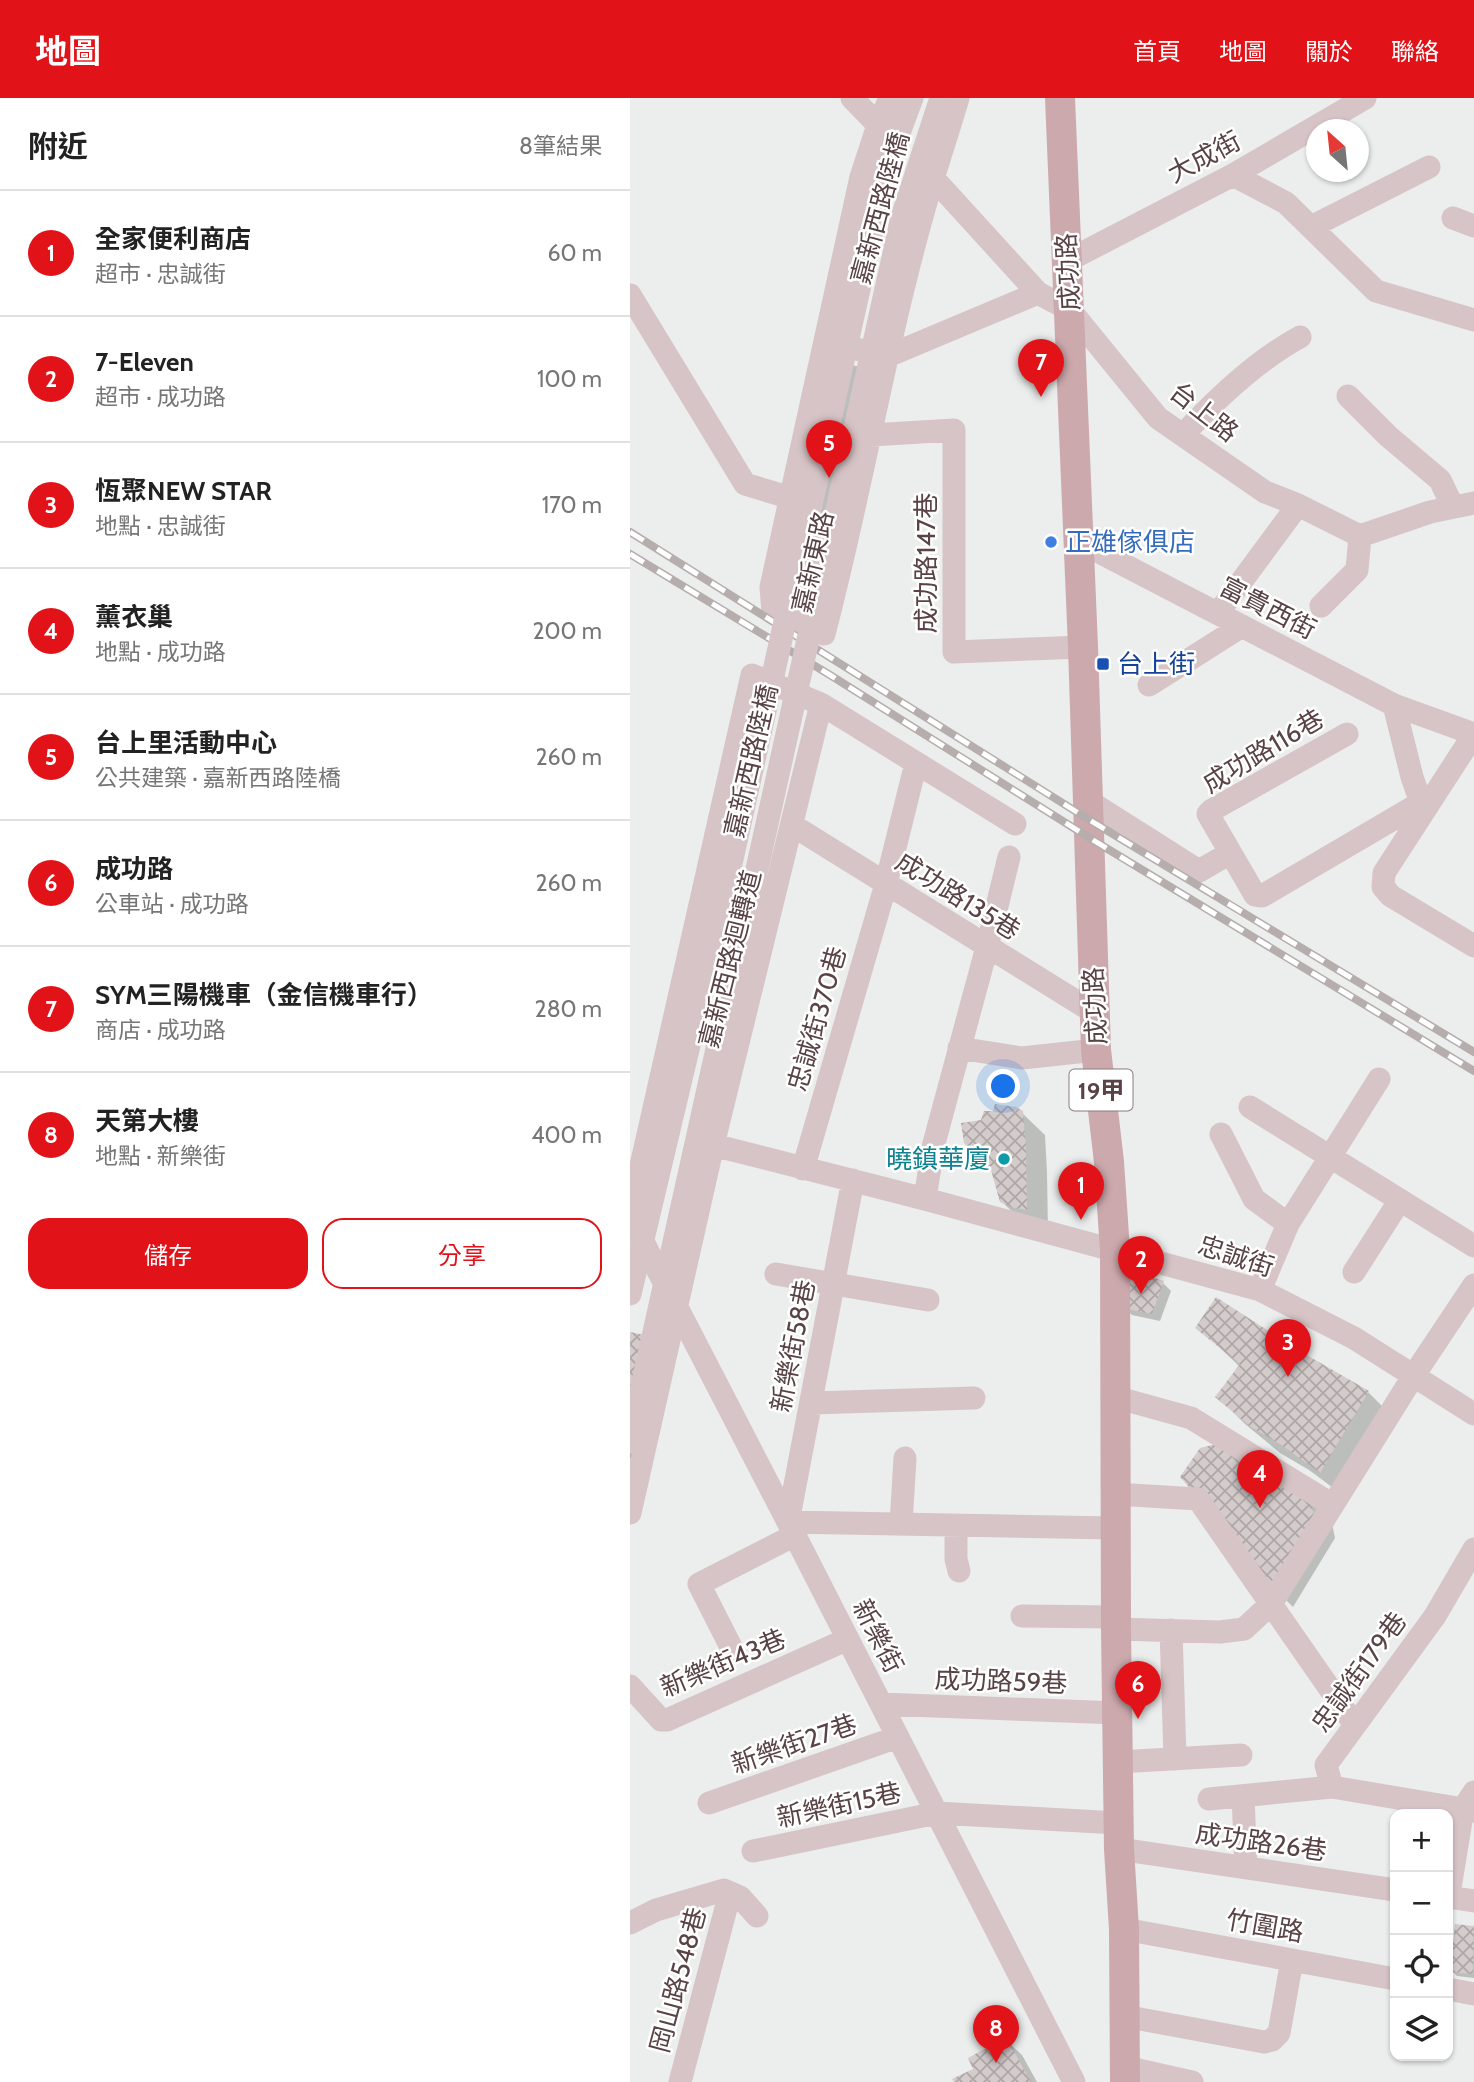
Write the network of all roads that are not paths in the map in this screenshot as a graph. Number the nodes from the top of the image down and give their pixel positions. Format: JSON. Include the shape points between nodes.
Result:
{"nodes":[{"id":1,"x":852,"y":98,"type":"edge"},
{"id":2,"x":890,"y":98,"type":"edge"},
{"id":3,"x":912,"y":98,"type":"edge"},
{"id":4,"x":940,"y":98,"type":"edge"},
{"id":5,"x":958,"y":98,"type":"edge"},
{"id":6,"x":1060,"y":98,"type":"edge"},
{"id":7,"x":1364,"y":98,"type":"edge"},
{"id":8,"x":878,"y":125,"type":"junction"},
{"id":9,"x":1429,"y":167,"type":"dead end"},
{"id":10,"x":1233,"y":175,"type":"junction"},
{"id":11,"x":933,"y":179,"type":"junction"},
{"id":12,"x":1311,"y":227,"type":"junction"},
{"id":13,"x":1067,"y":261,"type":"junction"},
{"id":14,"x":1038,"y":293,"type":"junction"},
{"id":15,"x":630,"y":295,"type":"edge"},
{"id":16,"x":1070,"y":310,"type":"junction"},
{"id":17,"x":1474,"y":320,"type":"edge"},
{"id":18,"x":1300,"y":337,"type":"dead end"},
{"id":19,"x":825,"y":342,"type":"junction"},
{"id":20,"x":888,"y":356,"type":"junction"},
{"id":21,"x":1349,"y":396,"type":"dead end"},
{"id":22,"x":870,"y":435,"type":"junction"},
{"id":23,"x":1183,"y":435,"type":"junction"},
{"id":24,"x":791,"y":498,"type":"junction"},
{"id":25,"x":1298,"y":505,"type":"junction"},
{"id":26,"x":1463,"y":505,"type":"edge"},
{"id":27,"x":1360,"y":536,"type":"junction"},
{"id":28,"x":1079,"y":541,"type":"junction"},
{"id":29,"x":1321,"y":606,"type":"dead end"},
{"id":30,"x":1218,"y":613,"type":"junction"},
{"id":31,"x":1242,"y":626,"type":"junction"},
{"id":32,"x":1083,"y":647,"type":"junction"},
{"id":33,"x":1149,"y":685,"type":"dead end"},
{"id":34,"x":821,"y":704,"type":"junction"},
{"id":35,"x":1394,"y":705,"type":"junction"},
{"id":36,"x":1347,"y":734,"type":"dead end"},
{"id":37,"x":1474,"y":734,"type":"edge"},
{"id":38,"x":916,"y":763,"type":"junction"},
{"id":39,"x":1087,"y":800,"type":"junction"},
{"id":40,"x":1015,"y":824,"type":"dead end"},
{"id":41,"x":792,"y":825,"type":"junction"},
{"id":42,"x":1230,"y":853,"type":"junction"},
{"id":43,"x":1009,"y":857,"type":"dead end"},
{"id":44,"x":886,"y":884,"type":"junction"},
{"id":45,"x":1471,"y":935,"type":"edge"},
{"id":46,"x":987,"y":947,"type":"junction"},
{"id":47,"x":1095,"y":1013,"type":"junction"},
{"id":48,"x":959,"y":1048,"type":"junction"},
{"id":49,"x":1097,"y":1050,"type":"junction"},
{"id":50,"x":1380,"y":1079,"type":"dead end"},
{"id":51,"x":1250,"y":1107,"type":"dead end"},
{"id":52,"x":1221,"y":1134,"type":"dead end"},
{"id":53,"x":713,"y":1145,"type":"junction"},
{"id":54,"x":1329,"y":1157,"type":"junction"},
{"id":55,"x":803,"y":1169,"type":"junction"},
{"id":56,"x":853,"y":1180,"type":"junction"},
{"id":57,"x":925,"y":1199,"type":"junction"},
{"id":58,"x":1401,"y":1200,"type":"junction"},
{"id":59,"x":630,"y":1215,"type":"edge"},
{"id":60,"x":1288,"y":1224,"type":"junction"},
{"id":61,"x":1474,"y":1245,"type":"edge"},
{"id":62,"x":1115,"y":1250,"type":"junction"},
{"id":63,"x":1354,"y":1272,"type":"dead end"},
{"id":64,"x":776,"y":1274,"type":"dead end"},
{"id":65,"x":833,"y":1284,"type":"junction"},
{"id":66,"x":1474,"y":1285,"type":"edge"},
{"id":67,"x":1260,"y":1290,"type":"junction"},
{"id":68,"x":630,"y":1294,"type":"edge"},
{"id":69,"x":928,"y":1300,"type":"dead end"},
{"id":70,"x":677,"y":1310,"type":"junction"},
{"id":71,"x":1414,"y":1375,"type":"junction"},
{"id":72,"x":1115,"y":1397,"type":"junction"},
{"id":73,"x":974,"y":1398,"type":"dead end"},
{"id":74,"x":811,"y":1403,"type":"junction"},
{"id":75,"x":1474,"y":1414,"type":"edge"},
{"id":76,"x":630,"y":1440,"type":"edge"},
{"id":77,"x":905,"y":1458,"type":"dead end"},
{"id":78,"x":634,"y":1481,"type":"edge"},
{"id":79,"x":1115,"y":1494,"type":"junction"},
{"id":80,"x":1333,"y":1505,"type":"junction"},
{"id":81,"x":630,"y":1513,"type":"edge"},
{"id":82,"x":901,"y":1524,"type":"junction"},
{"id":83,"x":956,"y":1526,"type":"junction"},
{"id":84,"x":792,"y":1528,"type":"junction"},
{"id":85,"x":1115,"y":1528,"type":"junction"},
{"id":86,"x":1474,"y":1549,"type":"edge"},
{"id":87,"x":959,"y":1571,"type":"dead end"},
{"id":88,"x":1271,"y":1604,"type":"junction"},
{"id":89,"x":1022,"y":1616,"type":"dead end"},
{"id":90,"x":1116,"y":1623,"type":"junction"},
{"id":91,"x":1171,"y":1630,"type":"junction"},
{"id":92,"x":848,"y":1639,"type":"junction"},
{"id":93,"x":732,"y":1650,"type":"dead end"},
{"id":94,"x":630,"y":1686,"type":"edge"},
{"id":95,"x":881,"y":1704,"type":"junction"},
{"id":96,"x":1118,"y":1713,"type":"junction"},
{"id":97,"x":1355,"y":1725,"type":"junction"},
{"id":98,"x":898,"y":1737,"type":"junction"},
{"id":99,"x":1241,"y":1755,"type":"dead end"},
{"id":100,"x":1175,"y":1759,"type":"junction"},
{"id":101,"x":1118,"y":1762,"type":"junction"},
{"id":102,"x":1332,"y":1787,"type":"junction"},
{"id":103,"x":1243,"y":1796,"type":"junction"},
{"id":104,"x":1209,"y":1799,"type":"dead end"},
{"id":105,"x":709,"y":1803,"type":"dead end"},
{"id":106,"x":1470,"y":1803,"type":"edge"},
{"id":107,"x":937,"y":1813,"type":"junction"},
{"id":108,"x":1119,"y":1836,"type":"junction"},
{"id":109,"x":753,"y":1851,"type":"dead end"},
{"id":110,"x":1246,"y":1868,"type":"junction"},
{"id":111,"x":1453,"y":1876,"type":"edge"},
{"id":112,"x":1390,"y":1888,"type":"edge"},
{"id":113,"x":730,"y":1893,"type":"junction"},
{"id":114,"x":1453,"y":1899,"type":"edge"},
{"id":115,"x":1474,"y":1901,"type":"edge"},
{"id":116,"x":757,"y":1916,"type":"dead end"},
{"id":117,"x":630,"y":1923,"type":"edge"},
{"id":118,"x":1124,"y":1929,"type":"junction"},
{"id":119,"x":1292,"y":1959,"type":"junction"},
{"id":120,"x":1390,"y":1978,"type":"edge"},
{"id":121,"x":1453,"y":1990,"type":"edge"},
{"id":122,"x":1474,"y":1994,"type":"edge"},
{"id":123,"x":1124,"y":2016,"type":"junction"},
{"id":124,"x":1125,"y":2074,"type":"edge"},
{"id":125,"x":680,"y":2082,"type":"edge"},
{"id":126,"x":1074,"y":2082,"type":"edge"},
{"id":127,"x":1192,"y":2082,"type":"edge"}],
"edges":[{"from":1,"to":8,"type":"street"},
{"from":2,"to":8,"type":"street","name":"嘉新東路"},
{"from":3,"to":68,"type":"street","name":"嘉新西路陸橋","bridge":true,"via":[[886,168]]},
{"from":4,"to":76,"type":"street","name":"嘉新西路陸橋","bridge":true,"via":[[902,217]]},
{"from":5,"to":11,"type":"street","name":"嘉新東路"},
{"from":6,"to":13,"type":"main road","name":"成功路","number":"19甲"},
{"from":7,"to":10,"type":"street","name":"大成街"},
{"from":8,"to":19,"type":"street","name":"嘉新東路","via":[[861,177]]},
{"from":9,"to":12,"type":"street"},
{"from":10,"to":12,"type":"street","via":[[1286,202]]},
{"from":10,"to":13,"type":"street","name":"大成街"},
{"from":11,"to":14,"type":"street","name":"台上路"},
{"from":11,"to":20,"type":"street","name":"嘉新東路"},
{"from":12,"to":17,"type":"street","via":[[1376,291]]},
{"from":13,"to":16,"type":"main road","name":"成功路","number":"19甲"},
{"from":14,"to":16,"type":"street","name":"台上路"},
{"from":14,"to":20,"type":"street"},
{"from":15,"to":24,"type":"street","via":[[745,484]]},
{"from":16,"to":23,"type":"street","name":"台上路","via":[[1158,418]]},
{"from":16,"to":28,"type":"main road","name":"成功路","number":"19甲"},
{"from":18,"to":23,"type":"street","via":[[1212,403]]},
{"from":19,"to":20,"type":"street"},
{"from":19,"to":24,"type":"street","name":"嘉新東路"},
{"from":20,"to":22,"type":"street","name":"嘉新東路"},
{"from":21,"to":26,"type":"street"},
{"from":22,"to":24,"type":"street","name":"嘉新東路","via":[[824,634],[773,613],[771,587]]},
{"from":22,"to":32,"type":"street","name":"成功路147巷","via":[[954,430],[954,652]]},
{"from":23,"to":25,"type":"street","name":"台上路","via":[[1265,492]]},
{"from":25,"to":27,"type":"street","name":"台上路"},
{"from":25,"to":30,"type":"street"},
{"from":26,"to":27,"type":"street"},
{"from":27,"to":29,"type":"street","via":[[1357,570]]},
{"from":28,"to":30,"type":"street","name":"富貴西街"},
{"from":28,"to":32,"type":"main road","name":"成功路","number":"19甲"},
{"from":30,"to":31,"type":"street","name":"富貴西街"},
{"from":31,"to":33,"type":"street"},
{"from":31,"to":35,"type":"street","name":"富貴西街"},
{"from":32,"to":39,"type":"main road","name":"成功路","number":"19甲"},
{"from":34,"to":38,"type":"street"},
{"from":34,"to":41,"type":"street","name":"嘉新西路迴轉道"},
{"from":34,"to":59,"type":"street","name":"嘉新西路迴轉道","via":[[752,674]]},
{"from":35,"to":37,"type":"street","name":"富貴西街"},
{"from":35,"to":42,"type":"street","via":[[1419,797],[1417,805],[1262,896],[1255,895]]},
{"from":36,"to":42,"type":"street","name":"成功路116巷","via":[[1208,814]]},
{"from":37,"to":45,"type":"street","via":[[1384,873],[1384,887],[1391,896]]},
{"from":38,"to":40,"type":"street"},
{"from":38,"to":44,"type":"street","name":"忠誠街370巷"},
{"from":39,"to":42,"type":"street","via":[[1199,871]]},
{"from":39,"to":47,"type":"main road","name":"成功路","number":"19甲"},
{"from":41,"to":44,"type":"street","name":"成功路135巷"},
{"from":41,"to":53,"type":"street","name":"嘉新西路迴轉道"},
{"from":43,"to":46,"type":"street"},
{"from":44,"to":46,"type":"street","name":"成功路135巷"},
{"from":44,"to":55,"type":"street","name":"忠誠街370巷"},
{"from":46,"to":47,"type":"street","name":"成功路135巷"},
{"from":46,"to":48,"type":"street"},
{"from":47,"to":49,"type":"main road","name":"成功路","number":"19甲"},
{"from":48,"to":49,"type":"street","via":[[1023,1058]]},
{"from":48,"to":57,"type":"street","via":[[933,1147]]},
{"from":49,"to":62,"type":"main road","name":"成功路","number":"19甲"},
{"from":50,"to":54,"type":"street"},
{"from":51,"to":54,"type":"street"},
{"from":52,"to":60,"type":"street","via":[[1254,1199]]},
{"from":53,"to":55,"type":"street","name":"忠誠街"},
{"from":53,"to":70,"type":"street","name":"嘉新西路迴轉道"},
{"from":54,"to":58,"type":"street"},
{"from":54,"to":60,"type":"street"},
{"from":55,"to":56,"type":"street","name":"忠誠街"},
{"from":56,"to":57,"type":"street","name":"忠誠街"},
{"from":56,"to":65,"type":"street","name":"新樂街58巷"},
{"from":57,"to":62,"type":"street","name":"忠誠街"},
{"from":58,"to":61,"type":"street"},
{"from":58,"to":63,"type":"street"},
{"from":59,"to":70,"type":"street","name":"新樂街"},
{"from":60,"to":67,"type":"street"},
{"from":62,"to":67,"type":"street","name":"忠誠街"},
{"from":62,"to":72,"type":"main road","name":"成功路","number":"19甲"},
{"from":64,"to":65,"type":"street"},
{"from":65,"to":69,"type":"street"},
{"from":65,"to":74,"type":"street","name":"新樂街58巷"},
{"from":66,"to":71,"type":"street"},
{"from":67,"to":71,"type":"street","name":"忠誠街"},
{"from":70,"to":78,"type":"street","name":"嘉新西路迴轉道"},
{"from":70,"to":84,"type":"street","name":"新樂街"},
{"from":71,"to":75,"type":"street","name":"忠誠街"},
{"from":71,"to":80,"type":"street"},
{"from":72,"to":79,"type":"main road","name":"成功路","number":"19甲"},
{"from":72,"to":80,"type":"street","via":[[1191,1418]]},
{"from":73,"to":74,"type":"street"},
{"from":74,"to":84,"type":"street","name":"新樂街58巷"},
{"from":77,"to":82,"type":"street"},
{"from":78,"to":81,"type":"street","name":"嘉新西路迴轉道"},
{"from":79,"to":85,"type":"main road","name":"成功路","number":"19甲"},
{"from":79,"to":88,"type":"street","via":[[1198,1499]]},
{"from":80,"to":88,"type":"street"},
{"from":82,"to":83,"type":"street"},
{"from":82,"to":84,"type":"street"},
{"from":83,"to":85,"type":"street"},
{"from":83,"to":87,"type":"street"},
{"from":84,"to":92,"type":"street","name":"新樂街"},
{"from":84,"to":93,"type":"street","via":[[699,1584]]},
{"from":85,"to":90,"type":"main road","name":"成功路","number":"19甲"},
{"from":86,"to":97,"type":"street","name":"忠誠街179巷","via":[[1434,1616]]},
{"from":88,"to":91,"type":"street","via":[[1244,1629]]},
{"from":88,"to":97,"type":"street"},
{"from":89,"to":90,"type":"street"},
{"from":90,"to":91,"type":"street"},
{"from":90,"to":96,"type":"main road","name":"成功路","number":"19甲"},
{"from":91,"to":100,"type":"street"},
{"from":92,"to":94,"type":"street","name":"新樂街43巷","via":[[667,1720],[656,1716]]},
{"from":92,"to":95,"type":"street","name":"新樂街"},
{"from":95,"to":96,"type":"street","name":"成功路59巷"},
{"from":95,"to":98,"type":"street","name":"新樂街"},
{"from":96,"to":101,"type":"main road","name":"成功路","number":"19甲"},
{"from":97,"to":102,"type":"street","name":"忠誠街179巷","via":[[1325,1765]]},
{"from":98,"to":105,"type":"street","name":"新樂街27巷"},
{"from":98,"to":107,"type":"street","name":"新樂街"},
{"from":99,"to":100,"type":"street"},
{"from":100,"to":101,"type":"street"},
{"from":101,"to":108,"type":"main road","name":"成功路","number":"19甲"},
{"from":102,"to":103,"type":"street"},
{"from":102,"to":106,"type":"street"},
{"from":103,"to":104,"type":"street"},
{"from":103,"to":110,"type":"street"},
{"from":106,"to":111,"type":"street"},
{"from":107,"to":108,"type":"street","name":"新樂街15巷"},
{"from":107,"to":109,"type":"street","name":"新樂街15巷"},
{"from":107,"to":126,"type":"street","name":"新樂街"},
{"from":108,"to":110,"type":"street","name":"成功路26巷"},
{"from":108,"to":118,"type":"main road","name":"成功路","number":"19甲"},
{"from":110,"to":112,"type":"street","name":"成功路26巷"},
{"from":113,"to":116,"type":"street"},
{"from":113,"to":117,"type":"street","via":[[704,1895]]},
{"from":113,"to":125,"type":"street","name":"岡山路548巷"},
{"from":114,"to":115,"type":"street"},
{"from":118,"to":119,"type":"street","name":"竹圍路"},
{"from":118,"to":123,"type":"main road","name":"成功路","number":"19甲"},
{"from":119,"to":120,"type":"street","name":"竹圍路"},
{"from":119,"to":123,"type":"street","via":[[1279,2033],[1272,2040]]},
{"from":121,"to":122,"type":"street"},
{"from":123,"to":124,"type":"main road","name":"成功路","number":"19甲"},
{"from":124,"to":127,"type":"street"}]}
